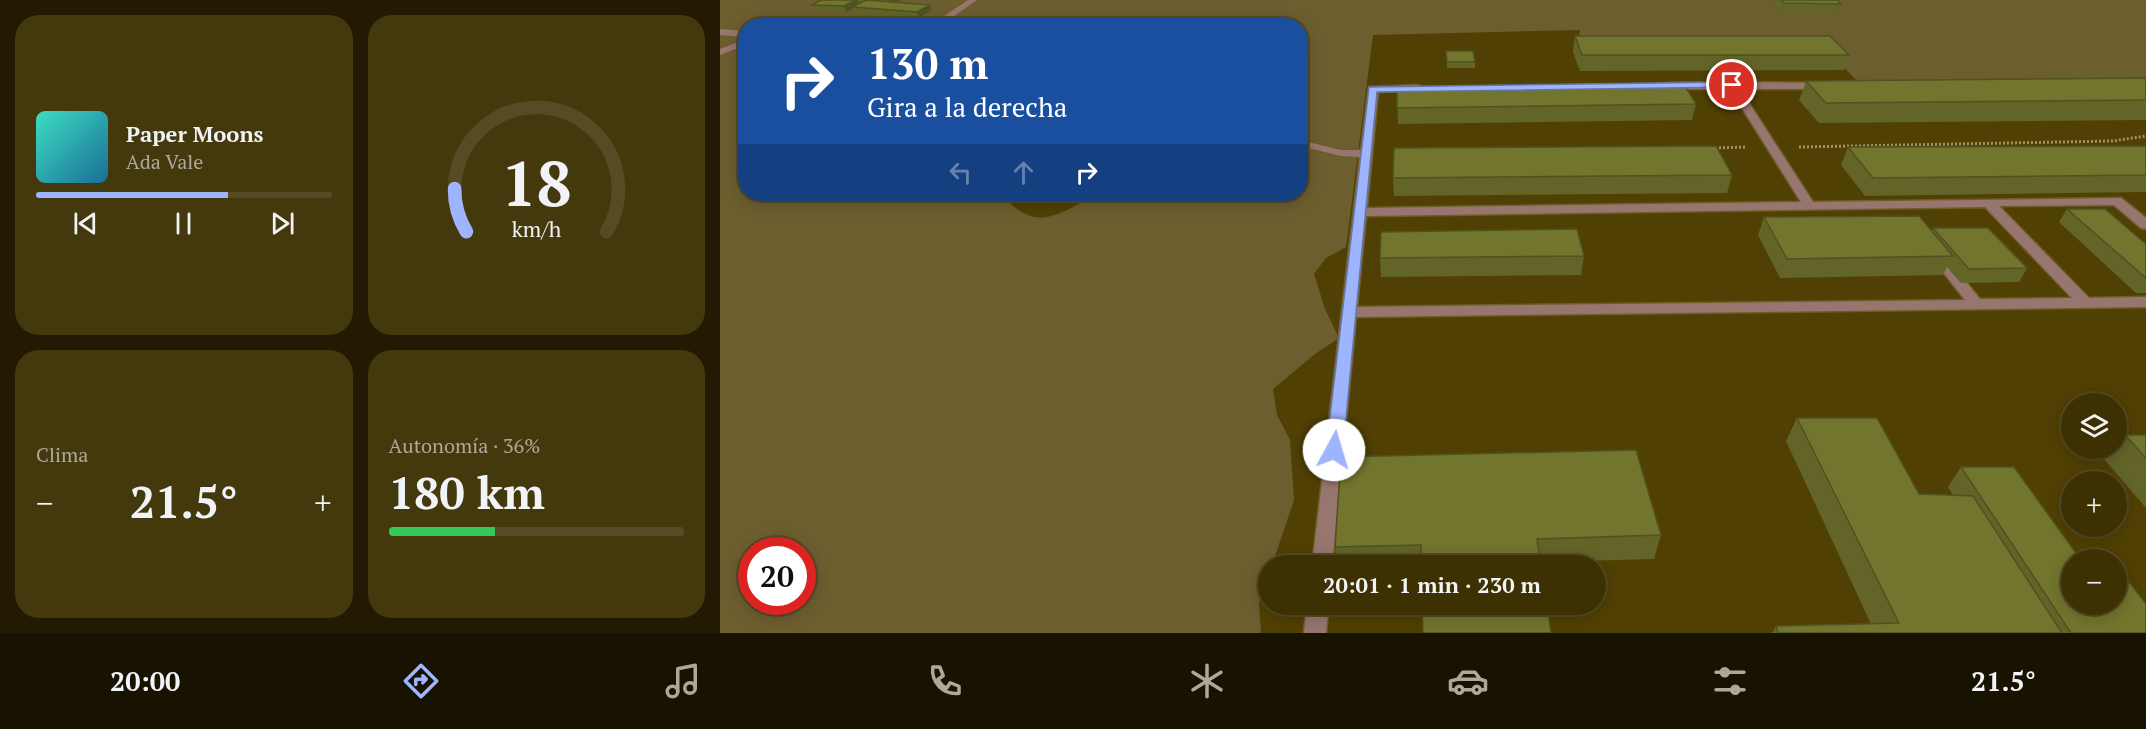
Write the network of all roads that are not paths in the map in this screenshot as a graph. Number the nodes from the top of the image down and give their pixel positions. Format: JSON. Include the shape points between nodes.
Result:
{"nodes":[{"id":1,"x":973,"y":0,"type":"edge"},
{"id":2,"x":945,"y":18,"type":"edge"},
{"id":3,"x":720,"y":32,"type":"edge"},
{"id":4,"x":738,"y":33,"type":"edge"},
{"id":5,"x":738,"y":45,"type":"edge"},
{"id":6,"x":720,"y":52,"type":"edge"},
{"id":7,"x":1732,"y":85,"type":"junction"},
{"id":8,"x":1660,"y":86,"type":"edge"},
{"id":9,"x":1838,"y":86,"type":"edge"},
{"id":10,"x":1432,"y":88,"type":"edge"},
{"id":11,"x":1308,"y":145,"type":"edge"},
{"id":12,"x":1366,"y":154,"type":"junction"},
{"id":13,"x":1988,"y":202,"type":"junction"},
{"id":14,"x":1895,"y":204,"type":"junction"},
{"id":15,"x":1809,"y":205,"type":"junction"},
{"id":16,"x":1360,"y":212,"type":"junction"},
{"id":17,"x":1910,"y":222,"type":"edge"},
{"id":18,"x":2146,"y":225,"type":"edge"},
{"id":19,"x":1925,"y":240,"type":"edge"},
{"id":20,"x":2146,"y":302,"type":"edge"},
{"id":21,"x":2085,"y":303,"type":"junction"},
{"id":22,"x":1976,"y":304,"type":"junction"},
{"id":23,"x":1349,"y":312,"type":"junction"},
{"id":24,"x":1323,"y":555,"type":"edge"},
{"id":25,"x":1317,"y":615,"type":"edge"},
{"id":26,"x":1315,"y":633,"type":"edge"}],
"edges":[{"from":1,"to":2,"type":"lane"},
{"from":3,"to":4,"type":"lane"},
{"from":5,"to":6,"type":"lane"},
{"from":7,"to":8,"type":"lane"},
{"from":7,"to":9,"type":"lane"},
{"from":7,"to":15,"type":"lane"},
{"from":10,"to":12,"type":"lane","via":[[1373,89]]},
{"from":11,"to":12,"type":"lane"},
{"from":12,"to":16,"type":"lane"},
{"from":13,"to":14,"type":"lane"},
{"from":13,"to":18,"type":"lane","via":[[2117,201]]},
{"from":13,"to":21,"type":"lane"},
{"from":14,"to":15,"type":"lane"},
{"from":14,"to":17,"type":"lane"},
{"from":15,"to":16,"type":"lane"},
{"from":16,"to":23,"type":"lane"},
{"from":19,"to":22,"type":"lane"},
{"from":20,"to":21,"type":"lane"},
{"from":21,"to":22,"type":"lane"},
{"from":22,"to":23,"type":"lane"},
{"from":23,"to":24,"type":"lane"},
{"from":25,"to":26,"type":"lane"}]}
